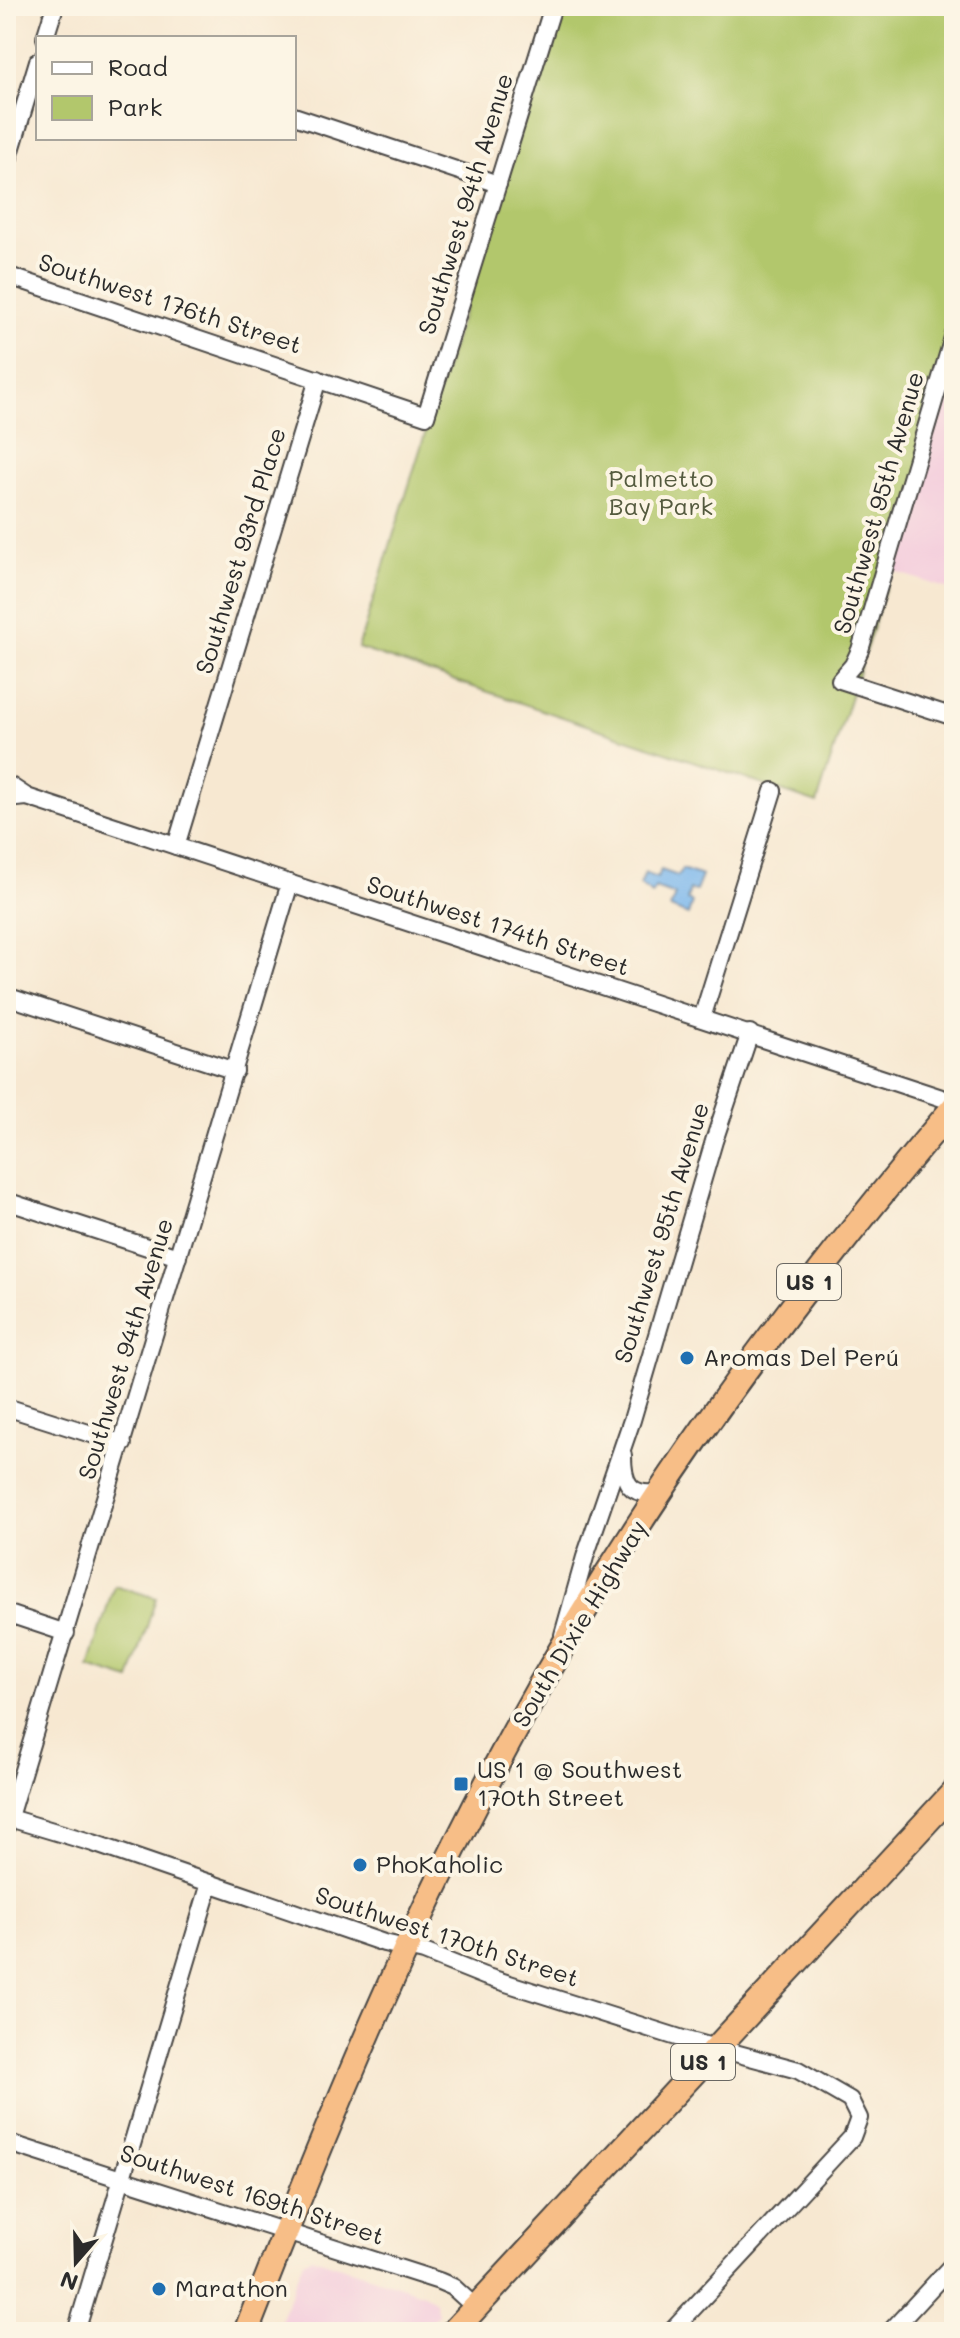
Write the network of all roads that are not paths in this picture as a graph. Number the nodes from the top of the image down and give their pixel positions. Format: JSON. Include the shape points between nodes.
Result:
{"nodes":[{"id":1,"x":55,"y":6,"type":"edge"},
{"id":2,"x":553,"y":6,"type":"edge"},
{"id":3,"x":50,"y":36,"type":"edge"},
{"id":4,"x":36,"y":68,"type":"edge"},
{"id":5,"x":296,"y":117,"type":"edge"},
{"id":6,"x":6,"y":167,"type":"edge"},
{"id":7,"x":498,"y":184,"type":"junction"},
{"id":8,"x":6,"y":275,"type":"edge"},
{"id":9,"x":954,"y":334,"type":"edge"},
{"id":10,"x":318,"y":379,"type":"junction"},
{"id":11,"x":954,"y":717,"type":"edge"},
{"id":12,"x":6,"y":783,"type":"edge"},
{"id":13,"x":773,"y":791,"type":"dead end"},
{"id":14,"x":27,"y":797,"type":"junction"},
{"id":15,"x":6,"y":799,"type":"edge"},
{"id":16,"x":176,"y":846,"type":"junction"},
{"id":17,"x":290,"y":883,"type":"junction"},
{"id":18,"x":6,"y":996,"type":"edge"},
{"id":19,"x":702,"y":1018,"type":"junction"},
{"id":20,"x":750,"y":1033,"type":"junction"},
{"id":21,"x":235,"y":1071,"type":"junction"},
{"id":22,"x":954,"y":1105,"type":"edge"},
{"id":23,"x":6,"y":1201,"type":"edge"},
{"id":24,"x":178,"y":1257,"type":"junction"},
{"id":25,"x":6,"y":1407,"type":"edge"},
{"id":26,"x":123,"y":1444,"type":"junction"},
{"id":27,"x":622,"y":1447,"type":"junction"},
{"id":28,"x":661,"y":1492,"type":"junction"},
{"id":29,"x":6,"y":1613,"type":"edge"},
{"id":30,"x":66,"y":1633,"type":"junction"},
{"id":31,"x":555,"y":1662,"type":"junction"},
{"id":32,"x":954,"y":1792,"type":"edge"},
{"id":33,"x":7,"y":1821,"type":"edge"},
{"id":34,"x":210,"y":1883,"type":"junction"},
{"id":35,"x":406,"y":1947,"type":"junction"},
{"id":36,"x":717,"y":2047,"type":"junction"},
{"id":37,"x":6,"y":2142,"type":"edge"},
{"id":38,"x":123,"y":2178,"type":"junction"},
{"id":39,"x":286,"y":2232,"type":"junction"},
{"id":40,"x":954,"y":2263,"type":"edge"},
{"id":41,"x":476,"y":2308,"type":"junction"},
{"id":42,"x":76,"y":2332,"type":"edge"},
{"id":43,"x":246,"y":2332,"type":"edge"},
{"id":44,"x":453,"y":2332,"type":"edge"},
{"id":45,"x":671,"y":2332,"type":"edge"},
{"id":46,"x":890,"y":2332,"type":"edge"}],
"edges":[{"from":1,"to":3,"type":"street"},
{"from":2,"to":7,"type":"street","name":"Southwest 94th Avenue"},
{"from":4,"to":6,"type":"street"},
{"from":5,"to":7,"type":"street"},
{"from":7,"to":10,"type":"street","name":"Southwest 94th Avenue","via":[[426,416]]},
{"from":8,"to":10,"type":"street","name":"Southwest 176th Street"},
{"from":9,"to":11,"type":"street","name":"Southwest 95th Avenue","via":[[860,650],[840,680]]},
{"from":10,"to":16,"type":"street","name":"Southwest 93rd Place"},
{"from":12,"to":14,"type":"street","name":"Southwest 174th Street"},
{"from":13,"to":19,"type":"street"},
{"from":14,"to":15,"type":"street","name":"Southwest 174th Street"},
{"from":14,"to":16,"type":"street","name":"Southwest 174th Street"},
{"from":16,"to":17,"type":"street","name":"Southwest 174th Street"},
{"from":17,"to":19,"type":"street","name":"Southwest 174th Street"},
{"from":17,"to":21,"type":"street","name":"Southwest 94th Avenue"},
{"from":18,"to":21,"type":"street"},
{"from":19,"to":20,"type":"street","name":"Southwest 174th Street"},
{"from":20,"to":22,"type":"street","name":"Southwest 174th Street"},
{"from":20,"to":27,"type":"street","name":"Southwest 95th Avenue"},
{"from":21,"to":24,"type":"street","name":"Southwest 94th Avenue"},
{"from":22,"to":28,"type":"highway","name":"South Dixie Highway","number":"US 1","via":[[798,1296]]},
{"from":23,"to":24,"type":"street"},
{"from":24,"to":26,"type":"street","name":"Southwest 94th Avenue"},
{"from":25,"to":26,"type":"street"},
{"from":26,"to":30,"type":"street","name":"Southwest 94th Avenue"},
{"from":27,"to":28,"type":"street","name":"Southwest 95th Avenue","via":[[623,1476],[630,1486],[649,1494]]},
{"from":27,"to":31,"type":"street","name":"Southwest 95th Avenue"},
{"from":28,"to":31,"type":"highway","name":"South Dixie Highway","number":"US 1"},
{"from":29,"to":30,"type":"street"},
{"from":30,"to":33,"type":"street","name":"Southwest 94th Avenue"},
{"from":31,"to":35,"type":"highway","name":"South Dixie Highway","number":"US 1"},
{"from":32,"to":36,"type":"highway","number":"US 1"},
{"from":33,"to":34,"type":"street","name":"Southwest 170th Street"},
{"from":34,"to":35,"type":"street","name":"Southwest 170th Street"},
{"from":34,"to":38,"type":"street"},
{"from":35,"to":36,"type":"street","name":"Southwest 170th Street"},
{"from":35,"to":39,"type":"highway","name":"South Dixie Highway","number":"US 1"},
{"from":36,"to":41,"type":"highway","number":"US 1"},
{"from":36,"to":45,"type":"street","name":"Southwest 170th Street","via":[[798,2070],[850,2100],[859,2118],[845,2144]]},
{"from":37,"to":38,"type":"street","name":"Southwest 169th Street"},
{"from":38,"to":39,"type":"street","name":"Southwest 169th Street"},
{"from":38,"to":42,"type":"street"},
{"from":39,"to":41,"type":"street","name":"Southwest 169th Street","via":[[446,2284]]},
{"from":39,"to":43,"type":"highway","name":"South Dixie Highway","number":"US 1"},
{"from":40,"to":46,"type":"street"},
{"from":41,"to":44,"type":"highway","number":"US 1"}]}
